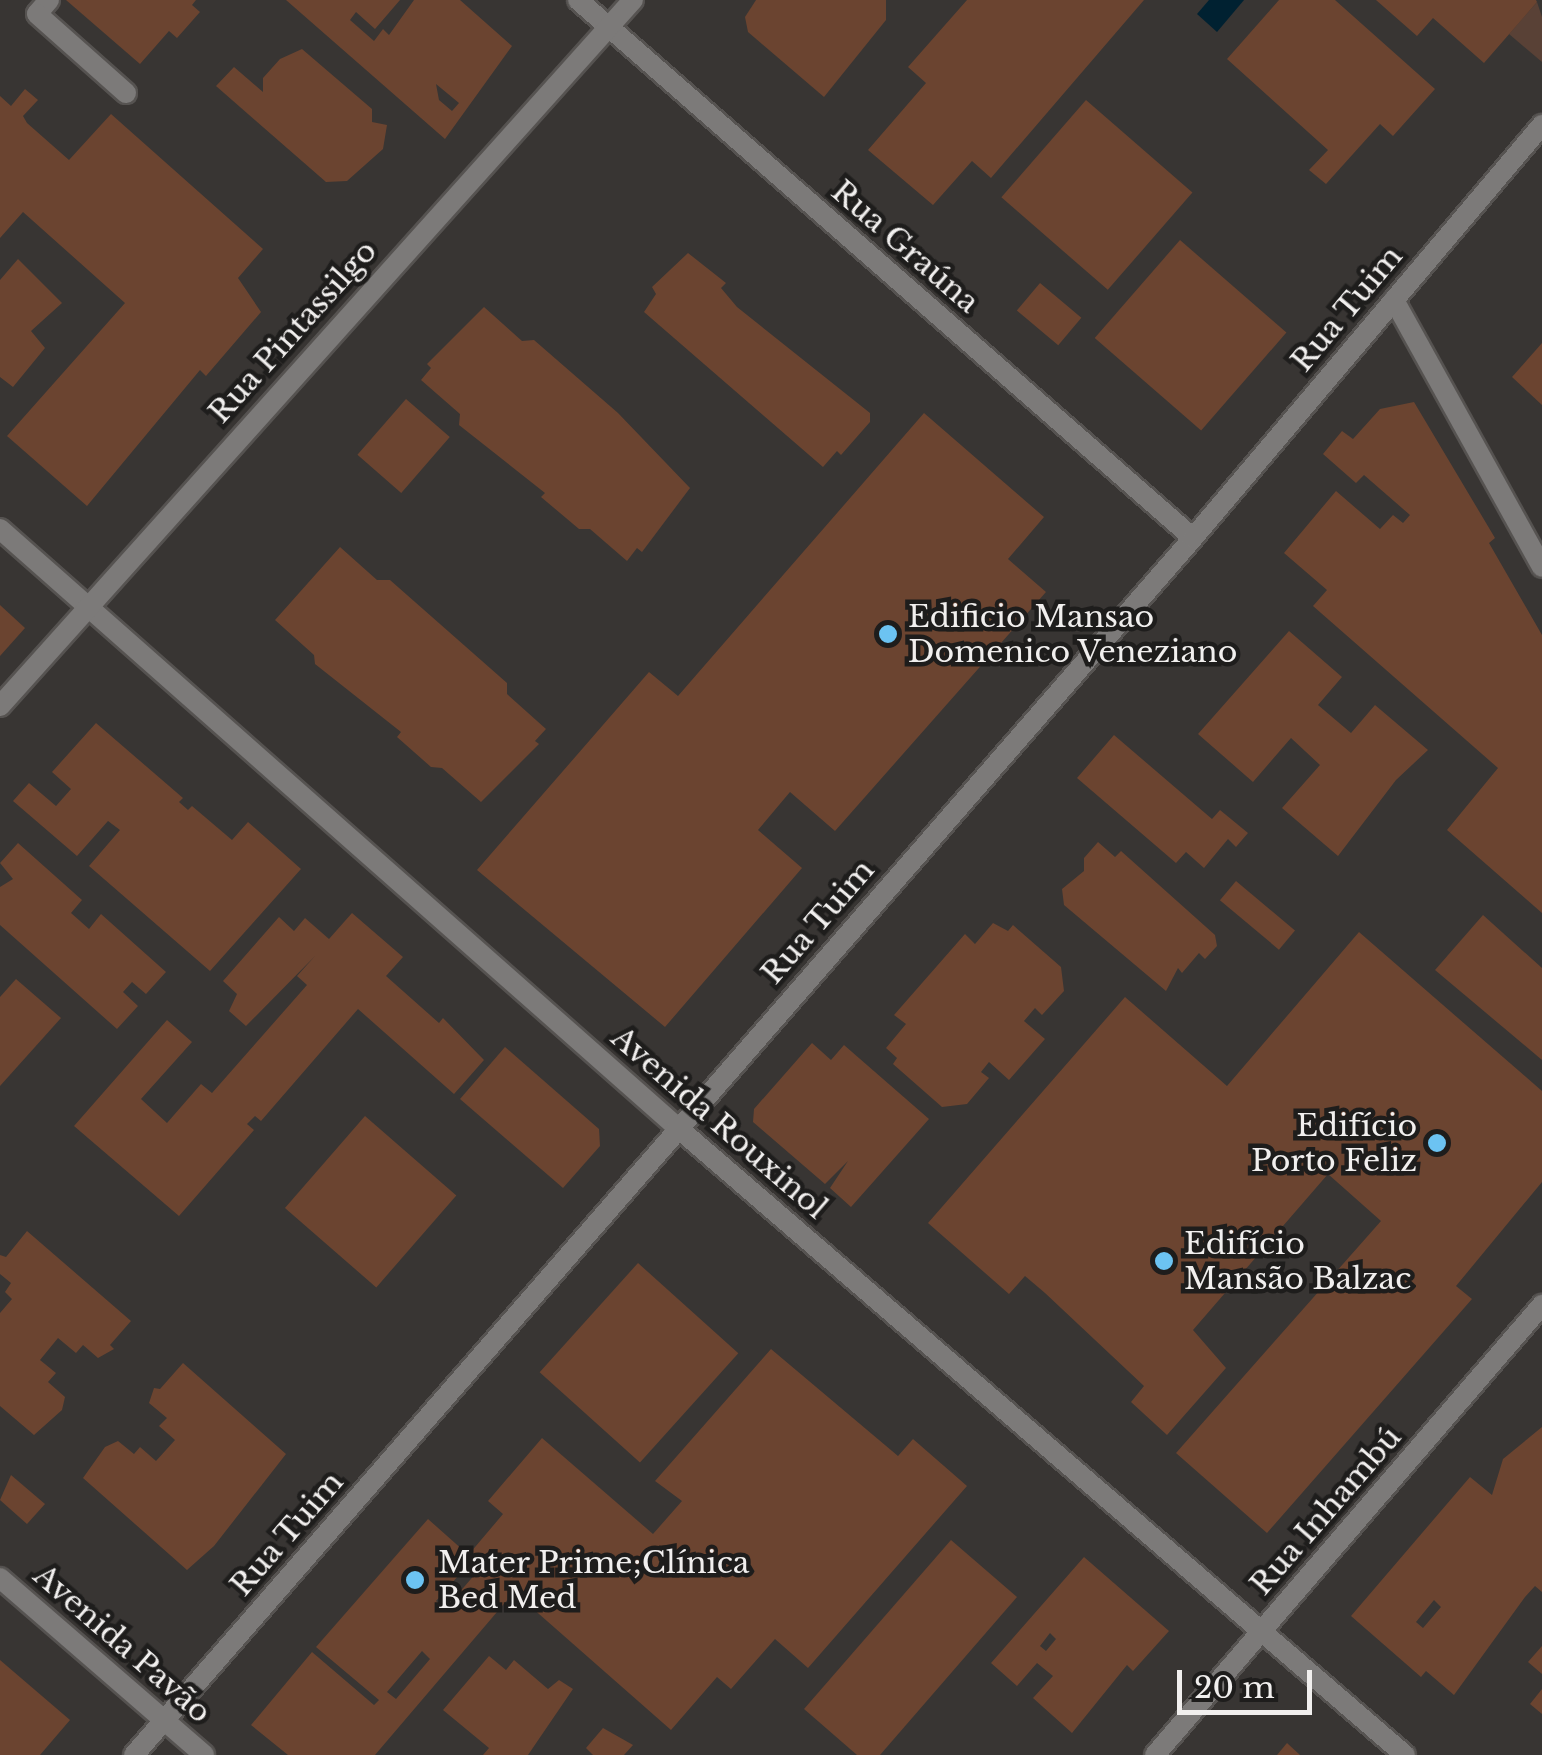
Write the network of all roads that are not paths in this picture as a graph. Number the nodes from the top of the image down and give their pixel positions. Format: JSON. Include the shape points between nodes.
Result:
{"nodes":[{"id":1,"x":49,"y":0,"type":"edge"},
{"id":2,"x":578,"y":0,"type":"edge"},
{"id":3,"x":633,"y":0,"type":"edge"},
{"id":4,"x":610,"y":28,"type":"junction"},
{"id":5,"x":126,"y":93,"type":"dead end"},
{"id":6,"x":1542,"y":124,"type":"edge"},
{"id":7,"x":1394,"y":300,"type":"junction"},
{"id":8,"x":0,"y":529,"type":"edge"},
{"id":9,"x":1193,"y":538,"type":"junction"},
{"id":10,"x":1542,"y":567,"type":"edge"},
{"id":11,"x":87,"y":604,"type":"junction"},
{"id":12,"x":0,"y":706,"type":"edge"},
{"id":13,"x":678,"y":1128,"type":"junction"},
{"id":14,"x":1542,"y":1306,"type":"edge"},
{"id":15,"x":0,"y":1578,"type":"edge"},
{"id":16,"x":1262,"y":1631,"type":"junction"},
{"id":17,"x":164,"y":1721,"type":"junction"},
{"id":18,"x":134,"y":1755,"type":"edge"},
{"id":19,"x":204,"y":1755,"type":"edge"},
{"id":20,"x":1155,"y":1755,"type":"edge"},
{"id":21,"x":1405,"y":1755,"type":"edge"}],
"edges":[{"from":1,"to":5,"type":"street","via":[[37,14]]},
{"from":2,"to":4,"type":"street","name":"Rua Graúna"},
{"from":3,"to":4,"type":"street","name":"Rua Pintassilgo"},
{"from":4,"to":9,"type":"street","name":"Rua Graúna"},
{"from":4,"to":11,"type":"street","name":"Rua Pintassilgo"},
{"from":6,"to":7,"type":"street","name":"Rua Tuim"},
{"from":7,"to":9,"type":"street","name":"Rua Tuim"},
{"from":7,"to":10,"type":"street"},
{"from":8,"to":11,"type":"street","name":"Avenida Rouxinol"},
{"from":9,"to":13,"type":"street","name":"Rua Tuim"},
{"from":11,"to":12,"type":"street","name":"Rua Pintassilgo"},
{"from":11,"to":13,"type":"street","name":"Avenida Rouxinol"},
{"from":13,"to":16,"type":"street","name":"Avenida Rouxinol"},
{"from":13,"to":17,"type":"street","name":"Rua Tuim"},
{"from":14,"to":16,"type":"street","name":"Rua Inhambú"},
{"from":15,"to":17,"type":"street","name":"Avenida Pavão"},
{"from":16,"to":20,"type":"street","name":"Rua Inhambú"},
{"from":16,"to":21,"type":"street","name":"Avenida Rouxinol"},
{"from":17,"to":18,"type":"street","name":"Rua Tuim"},
{"from":17,"to":19,"type":"street","name":"Avenida Pavão"}]}
